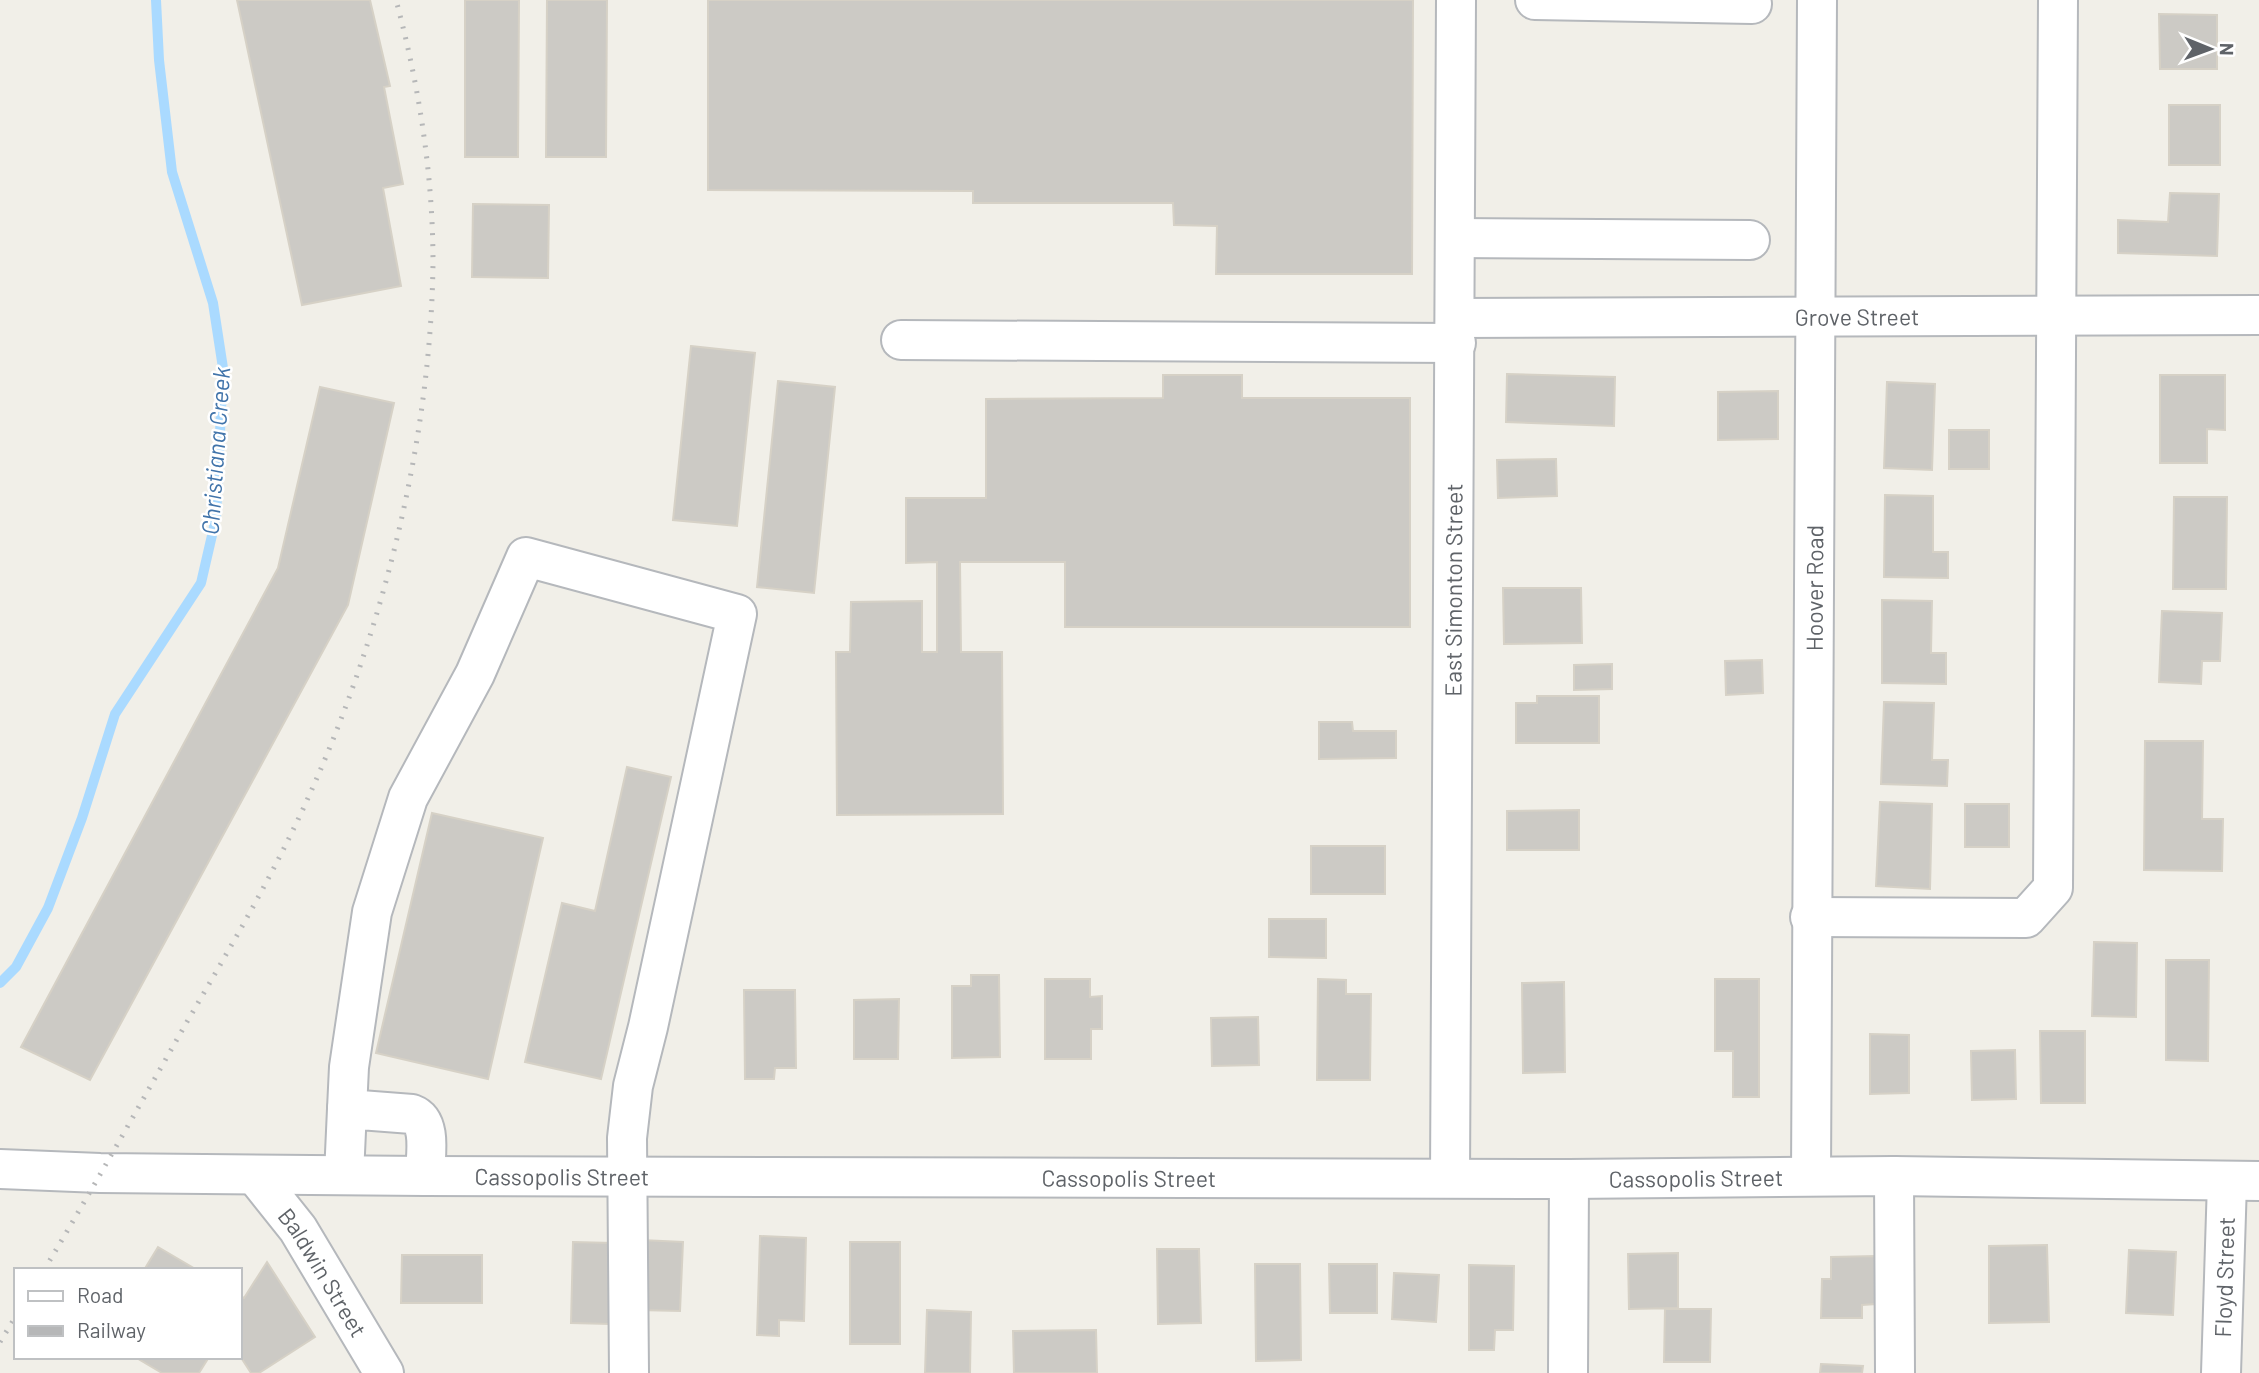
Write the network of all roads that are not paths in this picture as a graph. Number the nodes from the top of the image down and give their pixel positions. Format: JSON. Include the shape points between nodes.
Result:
{"nodes":[{"id":1,"x":1456,"y":0,"type":"edge"},
{"id":2,"x":1535,"y":0,"type":"edge"},
{"id":3,"x":1817,"y":0,"type":"edge"},
{"id":4,"x":2058,"y":0,"type":"edge"},
{"id":5,"x":1752,"y":4,"type":"dead end"},
{"id":6,"x":1456,"y":239,"type":"junction"},
{"id":7,"x":1750,"y":240,"type":"dead end"},
{"id":8,"x":2259,"y":315,"type":"edge"},
{"id":9,"x":2056,"y":316,"type":"junction"},
{"id":10,"x":1815,"y":317,"type":"junction"},
{"id":11,"x":1455,"y":331,"type":"junction"},
{"id":12,"x":901,"y":340,"type":"dead end"},
{"id":13,"x":1811,"y":917,"type":"junction"},
{"id":14,"x":347,"y":1109,"type":"junction"},
{"id":15,"x":1,"y":1169,"type":"edge"},
{"id":16,"x":255,"y":1175,"type":"junction"},
{"id":17,"x":344,"y":1175,"type":"junction"},
{"id":18,"x":425,"y":1176,"type":"junction"},
{"id":19,"x":626,"y":1176,"type":"junction"},
{"id":20,"x":1811,"y":1176,"type":"junction"},
{"id":21,"x":1894,"y":1176,"type":"junction"},
{"id":22,"x":1450,"y":1178,"type":"junction"},
{"id":23,"x":1569,"y":1179,"type":"junction"},
{"id":24,"x":2243,"y":1182,"type":"edge"},
{"id":25,"x":384,"y":1373,"type":"edge"},
{"id":26,"x":629,"y":1373,"type":"edge"},
{"id":27,"x":1568,"y":1373,"type":"edge"},
{"id":28,"x":1895,"y":1373,"type":"edge"},
{"id":29,"x":2221,"y":1373,"type":"edge"}],
"edges":[{"from":1,"to":6,"type":"street","name":"East Simonton Street"},
{"from":2,"to":5,"type":"street"},
{"from":3,"to":10,"type":"street","name":"Hoover Road"},
{"from":4,"to":9,"type":"street"},
{"from":6,"to":7,"type":"street"},
{"from":6,"to":11,"type":"street","name":"East Simonton Street"},
{"from":8,"to":9,"type":"street","name":"Grove Street"},
{"from":9,"to":10,"type":"street","name":"Grove Street"},
{"from":9,"to":13,"type":"street","via":[[2053,888],[2026,918]]},
{"from":10,"to":11,"type":"street","name":"Grove Street"},
{"from":10,"to":13,"type":"street","name":"Hoover Road"},
{"from":11,"to":12,"type":"street","name":"Grove Street"},
{"from":11,"to":22,"type":"street","name":"East Simonton Street"},
{"from":13,"to":20,"type":"street","name":"Hoover Road"},
{"from":14,"to":17,"type":"street"},
{"from":14,"to":18,"type":"street","via":[[419,1117],[424,1123]]},
{"from":14,"to":19,"type":"street","via":[[372,912],[408,798],[475,674],[526,557],[737,614],[633,1086]]},
{"from":15,"to":16,"type":"street","name":"Cassopolis Street"},
{"from":16,"to":17,"type":"street","name":"Cassopolis Street"},
{"from":16,"to":25,"type":"street","name":"Baldwin Street","via":[[298,1229]]},
{"from":17,"to":18,"type":"street","name":"Cassopolis Street"},
{"from":18,"to":19,"type":"street","name":"Cassopolis Street"},
{"from":19,"to":22,"type":"street","name":"Cassopolis Street"},
{"from":19,"to":26,"type":"street"},
{"from":20,"to":21,"type":"street","name":"Cassopolis Street"},
{"from":20,"to":23,"type":"street","name":"Cassopolis Street"},
{"from":21,"to":24,"type":"street","name":"Cassopolis Street"},
{"from":21,"to":28,"type":"street"},
{"from":22,"to":23,"type":"street","name":"Cassopolis Street"},
{"from":23,"to":27,"type":"street"},
{"from":24,"to":29,"type":"street","name":"Floyd Street"}]}
